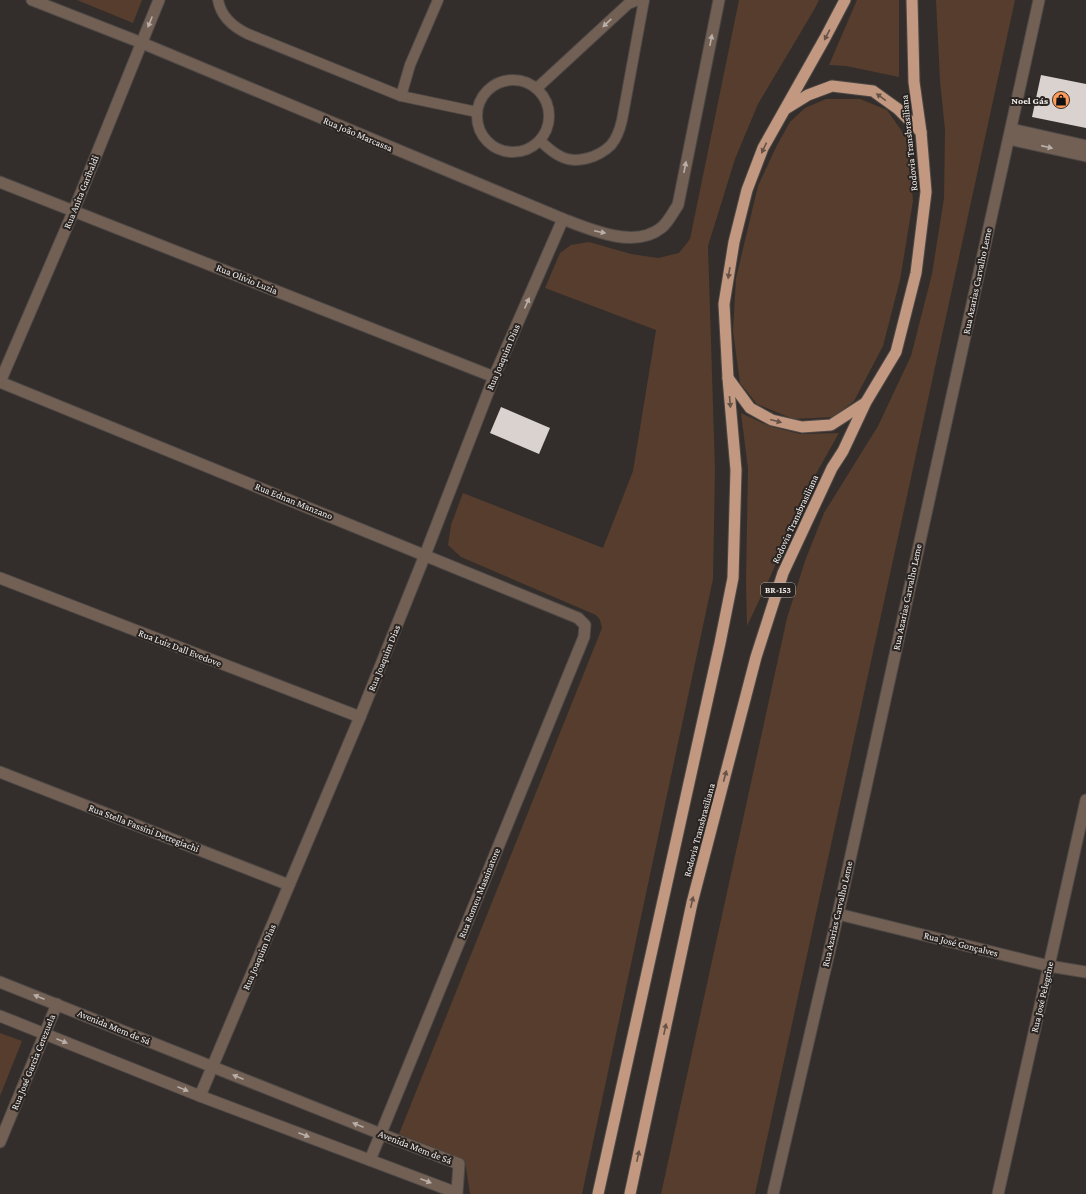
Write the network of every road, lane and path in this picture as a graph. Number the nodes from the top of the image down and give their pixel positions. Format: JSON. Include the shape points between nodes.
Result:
{"nodes":[{"id":1,"x":32,"y":0,"type":"edge"},
{"id":2,"x":159,"y":0,"type":"edge"},
{"id":3,"x":218,"y":0,"type":"edge"},
{"id":4,"x":438,"y":0,"type":"edge"},
{"id":5,"x":638,"y":0,"type":"edge"},
{"id":6,"x":644,"y":0,"type":"edge"},
{"id":7,"x":719,"y":0,"type":"edge"},
{"id":8,"x":845,"y":0,"type":"edge"},
{"id":9,"x":912,"y":0,"type":"edge"},
{"id":10,"x":1039,"y":0,"type":"edge"},
{"id":11,"x":142,"y":43,"type":"junction"},
{"id":12,"x":537,"y":88,"type":"junction"},
{"id":13,"x":401,"y":96,"type":"junction"},
{"id":14,"x":784,"y":110,"type":"junction"},
{"id":15,"x":477,"y":112,"type":"junction"},
{"id":16,"x":921,"y":132,"type":"junction"},
{"id":17,"x":1010,"y":134,"type":"junction"},
{"id":18,"x":540,"y":141,"type":"junction"},
{"id":19,"x":1086,"y":146,"type":"edge"},
{"id":20,"x":1086,"y":156,"type":"edge"},
{"id":21,"x":0,"y":182,"type":"edge"},
{"id":22,"x":74,"y":210,"type":"junction"},
{"id":23,"x":563,"y":219,"type":"junction"},
{"id":24,"x":494,"y":377,"type":"junction"},
{"id":25,"x":728,"y":378,"type":"junction"},
{"id":26,"x":0,"y":382,"type":"edge"},
{"id":27,"x":866,"y":402,"type":"junction"},
{"id":28,"x":425,"y":555,"type":"junction"},
{"id":29,"x":0,"y":578,"type":"edge"},
{"id":30,"x":586,"y":625,"type":"joint"},
{"id":31,"x":360,"y":717,"type":"junction"},
{"id":32,"x":0,"y":772,"type":"edge"},
{"id":33,"x":1086,"y":800,"type":"edge"},
{"id":34,"x":289,"y":885,"type":"junction"},
{"id":35,"x":838,"y":914,"type":"junction"},
{"id":36,"x":1049,"y":966,"type":"junction"},
{"id":37,"x":1086,"y":972,"type":"edge"},
{"id":38,"x":0,"y":982,"type":"edge"},
{"id":39,"x":57,"y":1004,"type":"junction"},
{"id":40,"x":0,"y":1016,"type":"edge"},
{"id":41,"x":45,"y":1034,"type":"junction"},
{"id":42,"x":213,"y":1066,"type":"junction"},
{"id":43,"x":200,"y":1096,"type":"junction"},
{"id":44,"x":381,"y":1134,"type":"junction"},
{"id":45,"x":0,"y":1142,"type":"edge"},
{"id":46,"x":370,"y":1160,"type":"junction"},
{"id":47,"x":457,"y":1194,"type":"edge"},
{"id":48,"x":598,"y":1194,"type":"edge"},
{"id":49,"x":630,"y":1194,"type":"edge"},
{"id":50,"x":773,"y":1194,"type":"edge"},
{"id":51,"x":998,"y":1194,"type":"edge"}],
"edges":[{"from":1,"to":11,"type":"street","name":"Rua João Marcassa"},
{"from":2,"to":11,"type":"street","name":"Rua Anita Garibaldi","one_way":true},
{"from":3,"to":13,"type":"lane","via":[[226,18],[236,28]]},
{"from":4,"to":13,"type":"lane","via":[[410,65]]},
{"from":5,"to":12,"type":"lane","one_way":true,"via":[[628,4]]},
{"from":6,"to":18,"type":"lane","via":[[622,120],[611,145],[588,158],[574,160],[560,156]]},
{"from":23,"to":7,"type":"street","name":"Rua João Marcassa","one_way":true,"via":[[593,230],[624,237],[645,237],[662,228],[678,205]]},
{"from":8,"to":14,"type":"highway","name":"Rodovia Transbrasiliana","one_way":true},
{"from":9,"to":16,"type":"highway","name":"Rodovia Transbrasiliana","number":"BR-153","via":[[914,82]]},
{"from":10,"to":17,"type":"street","name":"Rua Azarias Carvalho Leme"},
{"from":11,"to":22,"type":"street","name":"Rua Anita Garibaldi"},
{"from":11,"to":23,"type":"street","name":"Rua João Marcassa"},
{"from":12,"to":15,"type":"lane","via":[[527,82],[504,81],[486,92]]},
{"from":12,"to":18,"type":"lane","via":[[545,98],[550,120],[547,131]]},
{"from":13,"to":15,"type":"lane"},
{"from":16,"to":14,"type":"highway","one_way":true,"via":[[898,109],[873,91],[832,86],[808,95]]},
{"from":14,"to":25,"type":"highway","name":"Rodovia Transbrasiliana","one_way":true,"via":[[763,148],[747,190],[734,242],[724,304]]},
{"from":15,"to":18,"type":"lane","via":[[477,123],[481,133],[497,148],[519,152]]},
{"from":16,"to":27,"type":"highway","name":"Rodovia Transbrasiliana","number":"BR-153","via":[[926,192],[916,273],[896,352]]},
{"from":17,"to":19,"type":"street"},
{"from":17,"to":20,"type":"street","one_way":true},
{"from":17,"to":35,"type":"street","name":"Rua Azarias Carvalho Leme"},
{"from":21,"to":22,"type":"street","name":"Rua Olívio Luzia"},
{"from":22,"to":24,"type":"street","name":"Rua Olívio Luzia"},
{"from":22,"to":26,"type":"street","name":"Rua Anita Garibaldi"},
{"from":24,"to":23,"type":"street","name":"Rua Joaquim Dias","one_way":true},
{"from":24,"to":28,"type":"street","name":"Rua Joaquim Dias"},
{"from":25,"to":27,"type":"highway","one_way":true,"via":[[750,408],[772,420],[802,427],[831,425]]},
{"from":25,"to":48,"type":"highway","name":"Rodovia Transbrasiliana","one_way":true,"via":[[736,470],[733,578]]},
{"from":26,"to":28,"type":"street","name":"Rua Ednan Manzano"},
{"from":49,"to":27,"type":"highway","name":"Rodovia Transbrasiliana","number":"BR-153","one_way":true,"via":[[692,903],[756,657],[783,573]]},
{"from":28,"to":30,"type":"street","name":"Rua Ednan Manzano","via":[[578,618]]},
{"from":28,"to":31,"type":"street","name":"Rua Joaquim Dias"},
{"from":29,"to":31,"type":"street","name":"Rua Luiz Dall Evedove"},
{"from":30,"to":44,"type":"street","name":"Rua Romeu Massinatore","via":[[584,637]]},
{"from":31,"to":34,"type":"street","name":"Rua Joaquim Dias"},
{"from":32,"to":34,"type":"street","name":"Rua Stella Fassini Detregiachi"},
{"from":33,"to":36,"type":"street","name":"Rua José Pelegrine"},
{"from":34,"to":42,"type":"street","name":"Rua Joaquim Dias"},
{"from":35,"to":36,"type":"street","name":"Rua José Gonçalves"},
{"from":35,"to":50,"type":"street","name":"Rua Azarias Carvalho Leme"},
{"from":36,"to":37,"type":"street","name":"Rua José Gonçalves"},
{"from":36,"to":51,"type":"street","name":"Rua José Pelegrine"},
{"from":39,"to":38,"type":"street","name":"Avenida Mem de Sá","one_way":true},
{"from":39,"to":41,"type":"street","name":"Rua José Garcia Cerezuela"},
{"from":39,"to":42,"type":"street","name":"Avenida Mem de Sá"},
{"from":40,"to":41,"type":"street","name":"Avenida Mem de Sá"},
{"from":41,"to":43,"type":"street","name":"Avenida Mem de Sá","one_way":true},
{"from":41,"to":45,"type":"street","name":"Rua José Garcia Cerezuela"},
{"from":42,"to":43,"type":"street","name":"Rua Joaquim Dias"},
{"from":44,"to":42,"type":"street","name":"Avenida Mem de Sá","one_way":true},
{"from":43,"to":46,"type":"street","name":"Avenida Mem de Sá","one_way":true},
{"from":44,"to":46,"type":"street","name":"Rua Romeu Massinatore"},
{"from":44,"to":47,"type":"street","name":"Avenida Mem de Sá","via":[[459,1164]]},
{"from":46,"to":47,"type":"street","name":"Avenida Mem de Sá","one_way":true}]}
